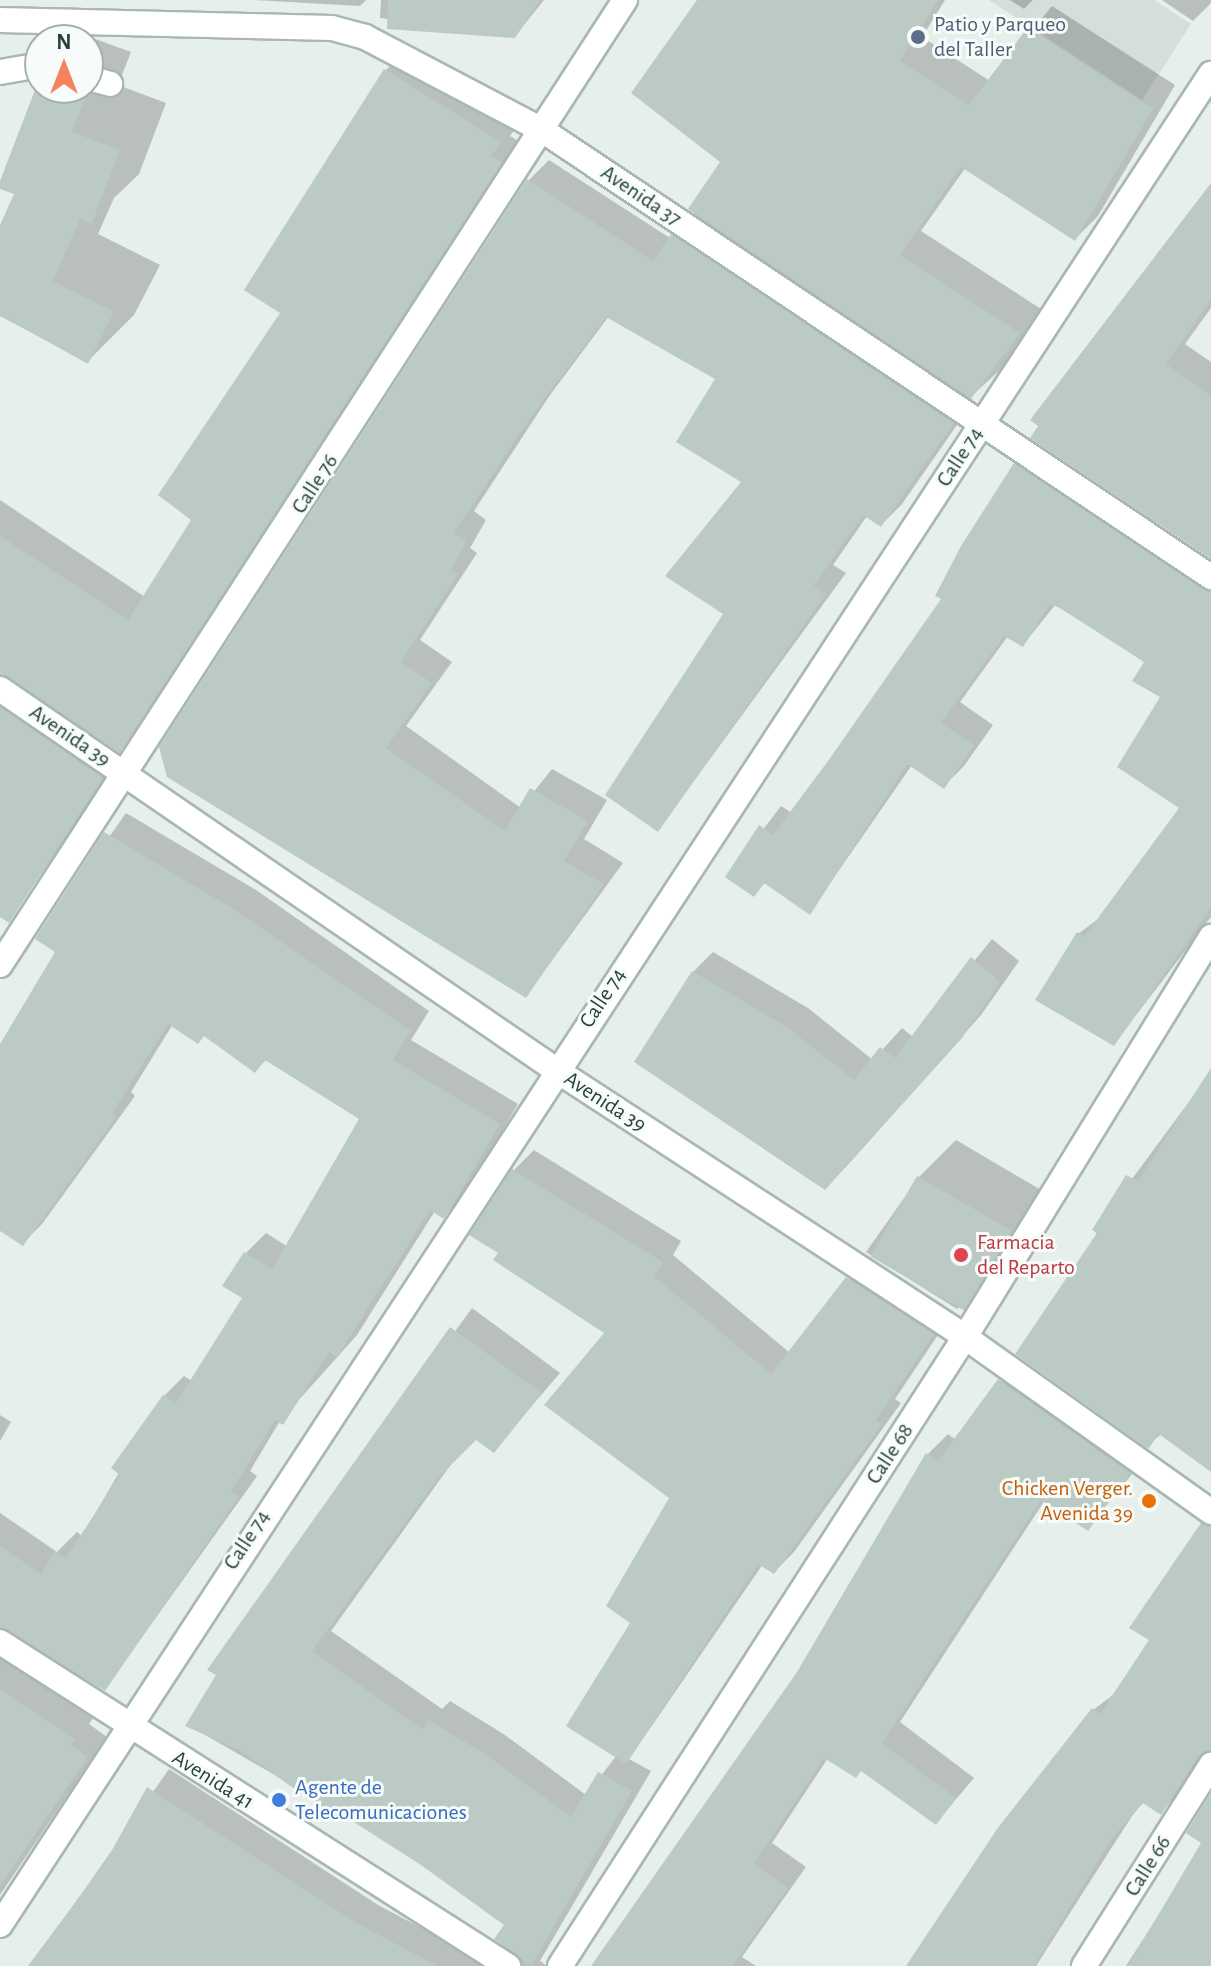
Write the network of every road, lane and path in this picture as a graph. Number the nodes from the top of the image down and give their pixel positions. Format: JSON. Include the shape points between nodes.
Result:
{"nodes":[{"id":1,"x":625,"y":0,"type":"edge"},
{"id":2,"x":0,"y":20,"type":"edge"},
{"id":3,"x":24,"y":68,"type":"edge"},
{"id":4,"x":0,"y":72,"type":"edge"},
{"id":5,"x":1211,"y":74,"type":"edge"},
{"id":6,"x":542,"y":130,"type":"junction"},
{"id":7,"x":981,"y":425,"type":"junction"},
{"id":8,"x":1211,"y":577,"type":"edge"},
{"id":9,"x":0,"y":689,"type":"edge"},
{"id":10,"x":129,"y":775,"type":"junction"},
{"id":11,"x":1211,"y":937,"type":"edge"},
{"id":12,"x":0,"y":965,"type":"edge"},
{"id":13,"x":556,"y":1070,"type":"junction"},
{"id":14,"x":965,"y":1337,"type":"junction"},
{"id":15,"x":1211,"y":1512,"type":"edge"},
{"id":16,"x":0,"y":1642,"type":"edge"},
{"id":17,"x":126,"y":1725,"type":"junction"},
{"id":18,"x":1211,"y":1765,"type":"edge"},
{"id":19,"x":0,"y":1925,"type":"edge"},
{"id":20,"x":508,"y":1966,"type":"edge"},
{"id":21,"x":560,"y":1966,"type":"edge"},
{"id":22,"x":1084,"y":1966,"type":"edge"}],
"edges":[{"from":1,"to":6,"type":"street","name":"Calle 76"},
{"from":2,"to":6,"type":"street","name":"Avenida 37","via":[[349,30]]},
{"from":3,"to":4,"type":"street"},
{"from":5,"to":7,"type":"street","name":"Calle 74"},
{"from":6,"to":7,"type":"street","name":"Avenida 37"},
{"from":6,"to":10,"type":"street","name":"Calle 76"},
{"from":7,"to":8,"type":"street","name":"Avenida 37"},
{"from":7,"to":13,"type":"street","name":"Calle 74"},
{"from":9,"to":10,"type":"street","name":"Avenida 39"},
{"from":10,"to":12,"type":"street","name":"Calle 76"},
{"from":10,"to":13,"type":"street","name":"Avenida 39"},
{"from":11,"to":14,"type":"street","name":"Calle 68"},
{"from":13,"to":14,"type":"street","name":"Avenida 39"},
{"from":13,"to":17,"type":"street","name":"Calle 74"},
{"from":14,"to":15,"type":"street","name":"Avenida 39"},
{"from":14,"to":21,"type":"street","name":"Calle 68"},
{"from":16,"to":17,"type":"street","name":"Avenida 41"},
{"from":17,"to":19,"type":"street","name":"Calle 74"},
{"from":17,"to":20,"type":"street","name":"Avenida 41"},
{"from":18,"to":22,"type":"street","name":"Calle 66"}]}
